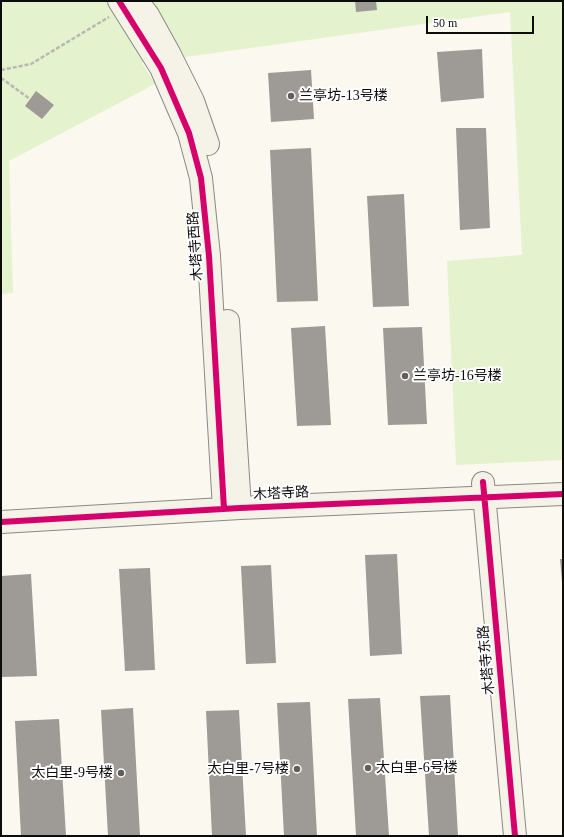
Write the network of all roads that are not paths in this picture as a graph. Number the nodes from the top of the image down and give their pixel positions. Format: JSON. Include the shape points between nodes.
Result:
{"nodes":[{"id":1,"x":126,"y":3,"type":"edge"},
{"id":2,"x":563,"y":480,"type":"edge"},
{"id":3,"x":476,"y":490,"type":"junction"},
{"id":4,"x":563,"y":494,"type":"edge"},
{"id":5,"x":232,"y":501,"type":"junction"},
{"id":6,"x":1,"y":507,"type":"edge"},
{"id":7,"x":1,"y":522,"type":"edge"},
{"id":8,"x":500,"y":836,"type":"edge"},
{"id":9,"x":514,"y":836,"type":"edge"}],
"edges":[{"from":1,"to":5,"type":"street","name":"木塔寺西路","via":[[148,15],[169,52],[194,101],[210,154],[221,226]]},
{"from":2,"to":3,"type":"street","name":"木塔寺路"},
{"from":3,"to":4,"type":"street","name":"木塔寺路"},
{"from":3,"to":5,"type":"street","name":"木塔寺路"},
{"from":3,"to":8,"type":"street","name":"木塔寺东路"},
{"from":3,"to":9,"type":"street","name":"木塔寺东路"},
{"from":5,"to":6,"type":"street","name":"木塔寺路"},
{"from":5,"to":7,"type":"street","name":"木塔寺路"}]}
